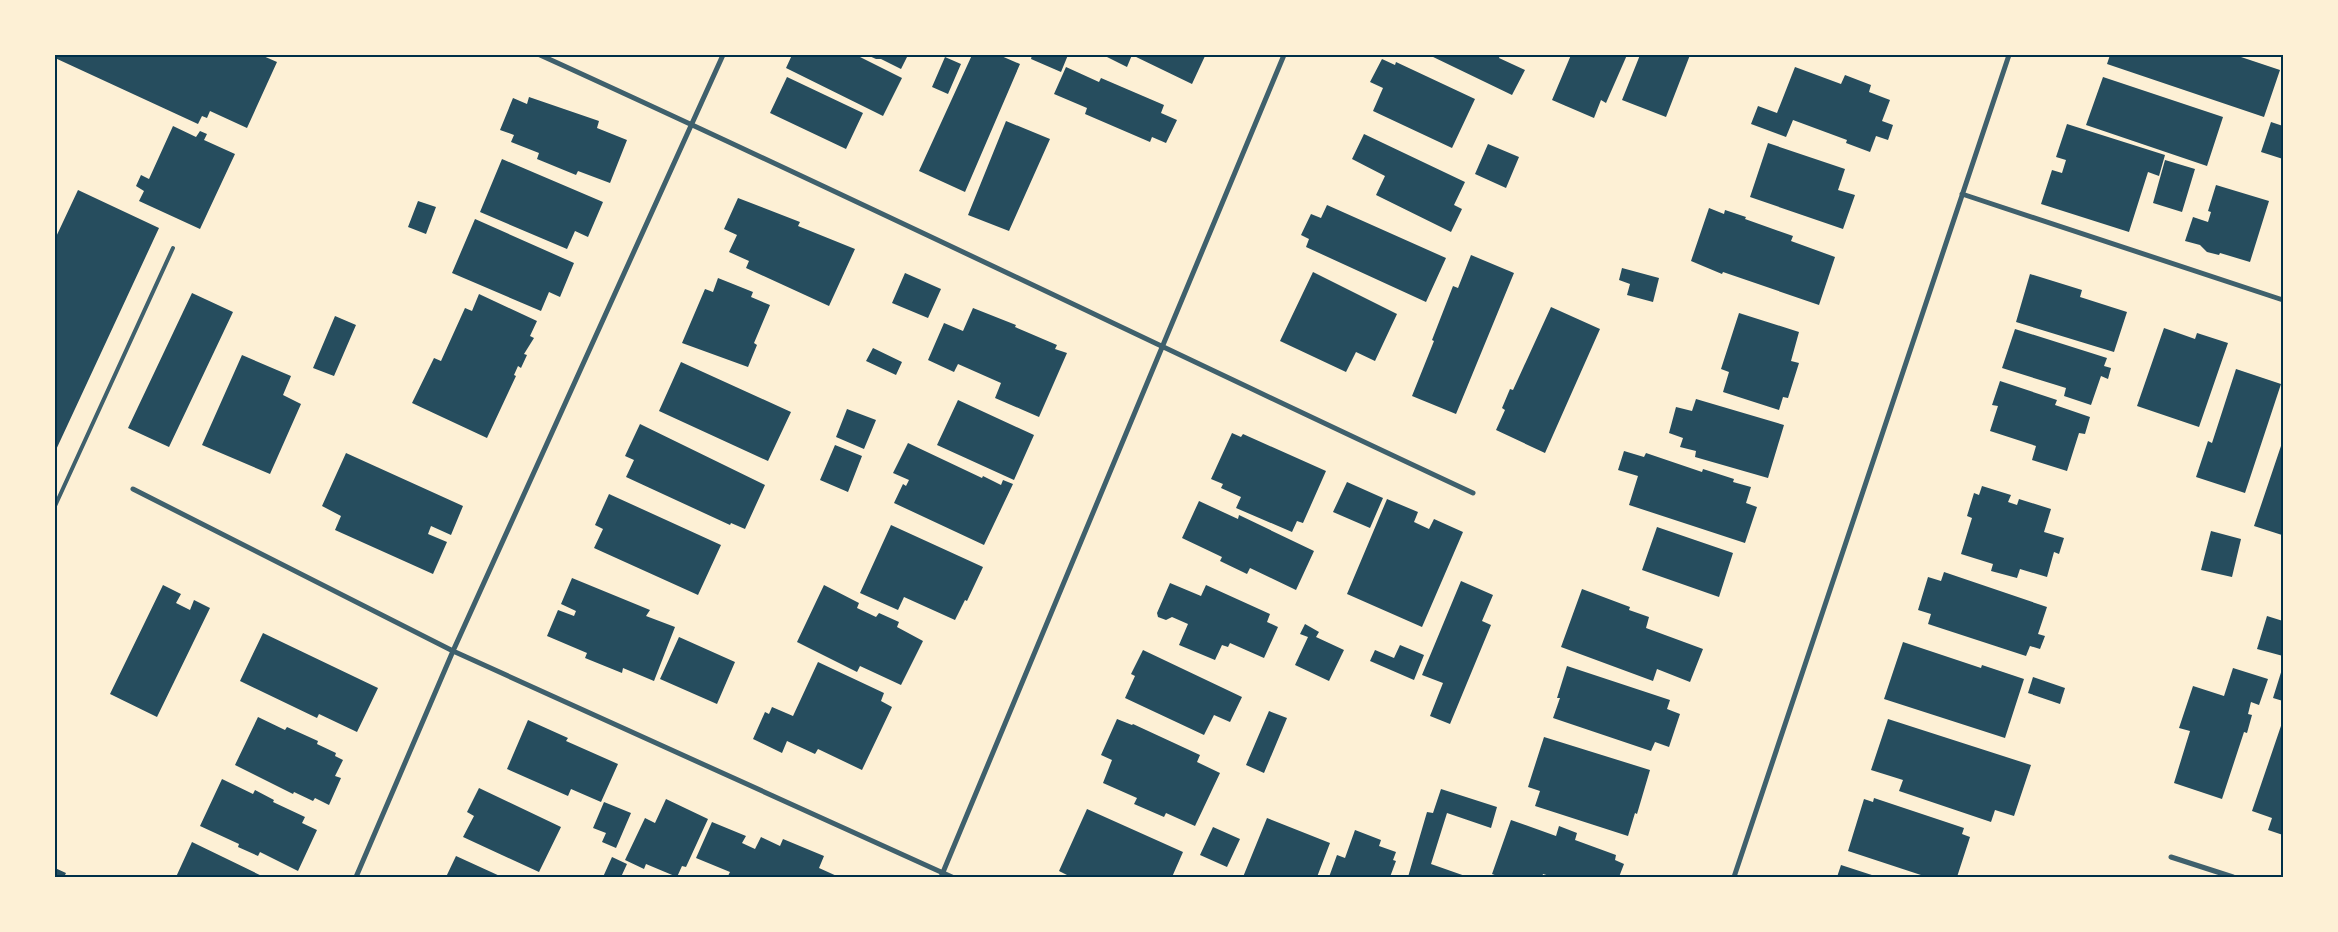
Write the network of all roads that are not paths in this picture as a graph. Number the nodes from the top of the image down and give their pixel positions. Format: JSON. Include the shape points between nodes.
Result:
{"nodes":[{"id":1,"x":540,"y":55,"type":"edge"},
{"id":2,"x":723,"y":55,"type":"edge"},
{"id":3,"x":1284,"y":55,"type":"edge"},
{"id":4,"x":2009,"y":55,"type":"edge"},
{"id":5,"x":692,"y":124,"type":"junction"},
{"id":6,"x":1962,"y":194,"type":"junction"},
{"id":7,"x":173,"y":248,"type":"dead end"},
{"id":8,"x":2283,"y":300,"type":"edge"},
{"id":9,"x":1163,"y":349,"type":"junction"},
{"id":10,"x":133,"y":489,"type":"dead end"},
{"id":11,"x":1473,"y":493,"type":"dead end"},
{"id":12,"x":55,"y":506,"type":"edge"},
{"id":13,"x":453,"y":651,"type":"junction"},
{"id":14,"x":2170,"y":857,"type":"dead end"},
{"id":15,"x":942,"y":875,"type":"edge"},
{"id":16,"x":356,"y":877,"type":"edge"},
{"id":17,"x":952,"y":877,"type":"edge"},
{"id":18,"x":1734,"y":877,"type":"edge"},
{"id":19,"x":2233,"y":877,"type":"edge"}],
"edges":[{"from":1,"to":5,"type":"street"},
{"from":2,"to":5,"type":"street"},
{"from":3,"to":9,"type":"street"},
{"from":4,"to":6,"type":"street"},
{"from":5,"to":9,"type":"street"},
{"from":5,"to":13,"type":"street"},
{"from":6,"to":8,"type":"street"},
{"from":6,"to":18,"type":"street"},
{"from":7,"to":12,"type":"lane"},
{"from":9,"to":11,"type":"street"},
{"from":9,"to":15,"type":"street"},
{"from":10,"to":13,"type":"street"},
{"from":13,"to":15,"type":"street"},
{"from":13,"to":16,"type":"street"},
{"from":14,"to":19,"type":"street"},
{"from":15,"to":17,"type":"street"}]}
